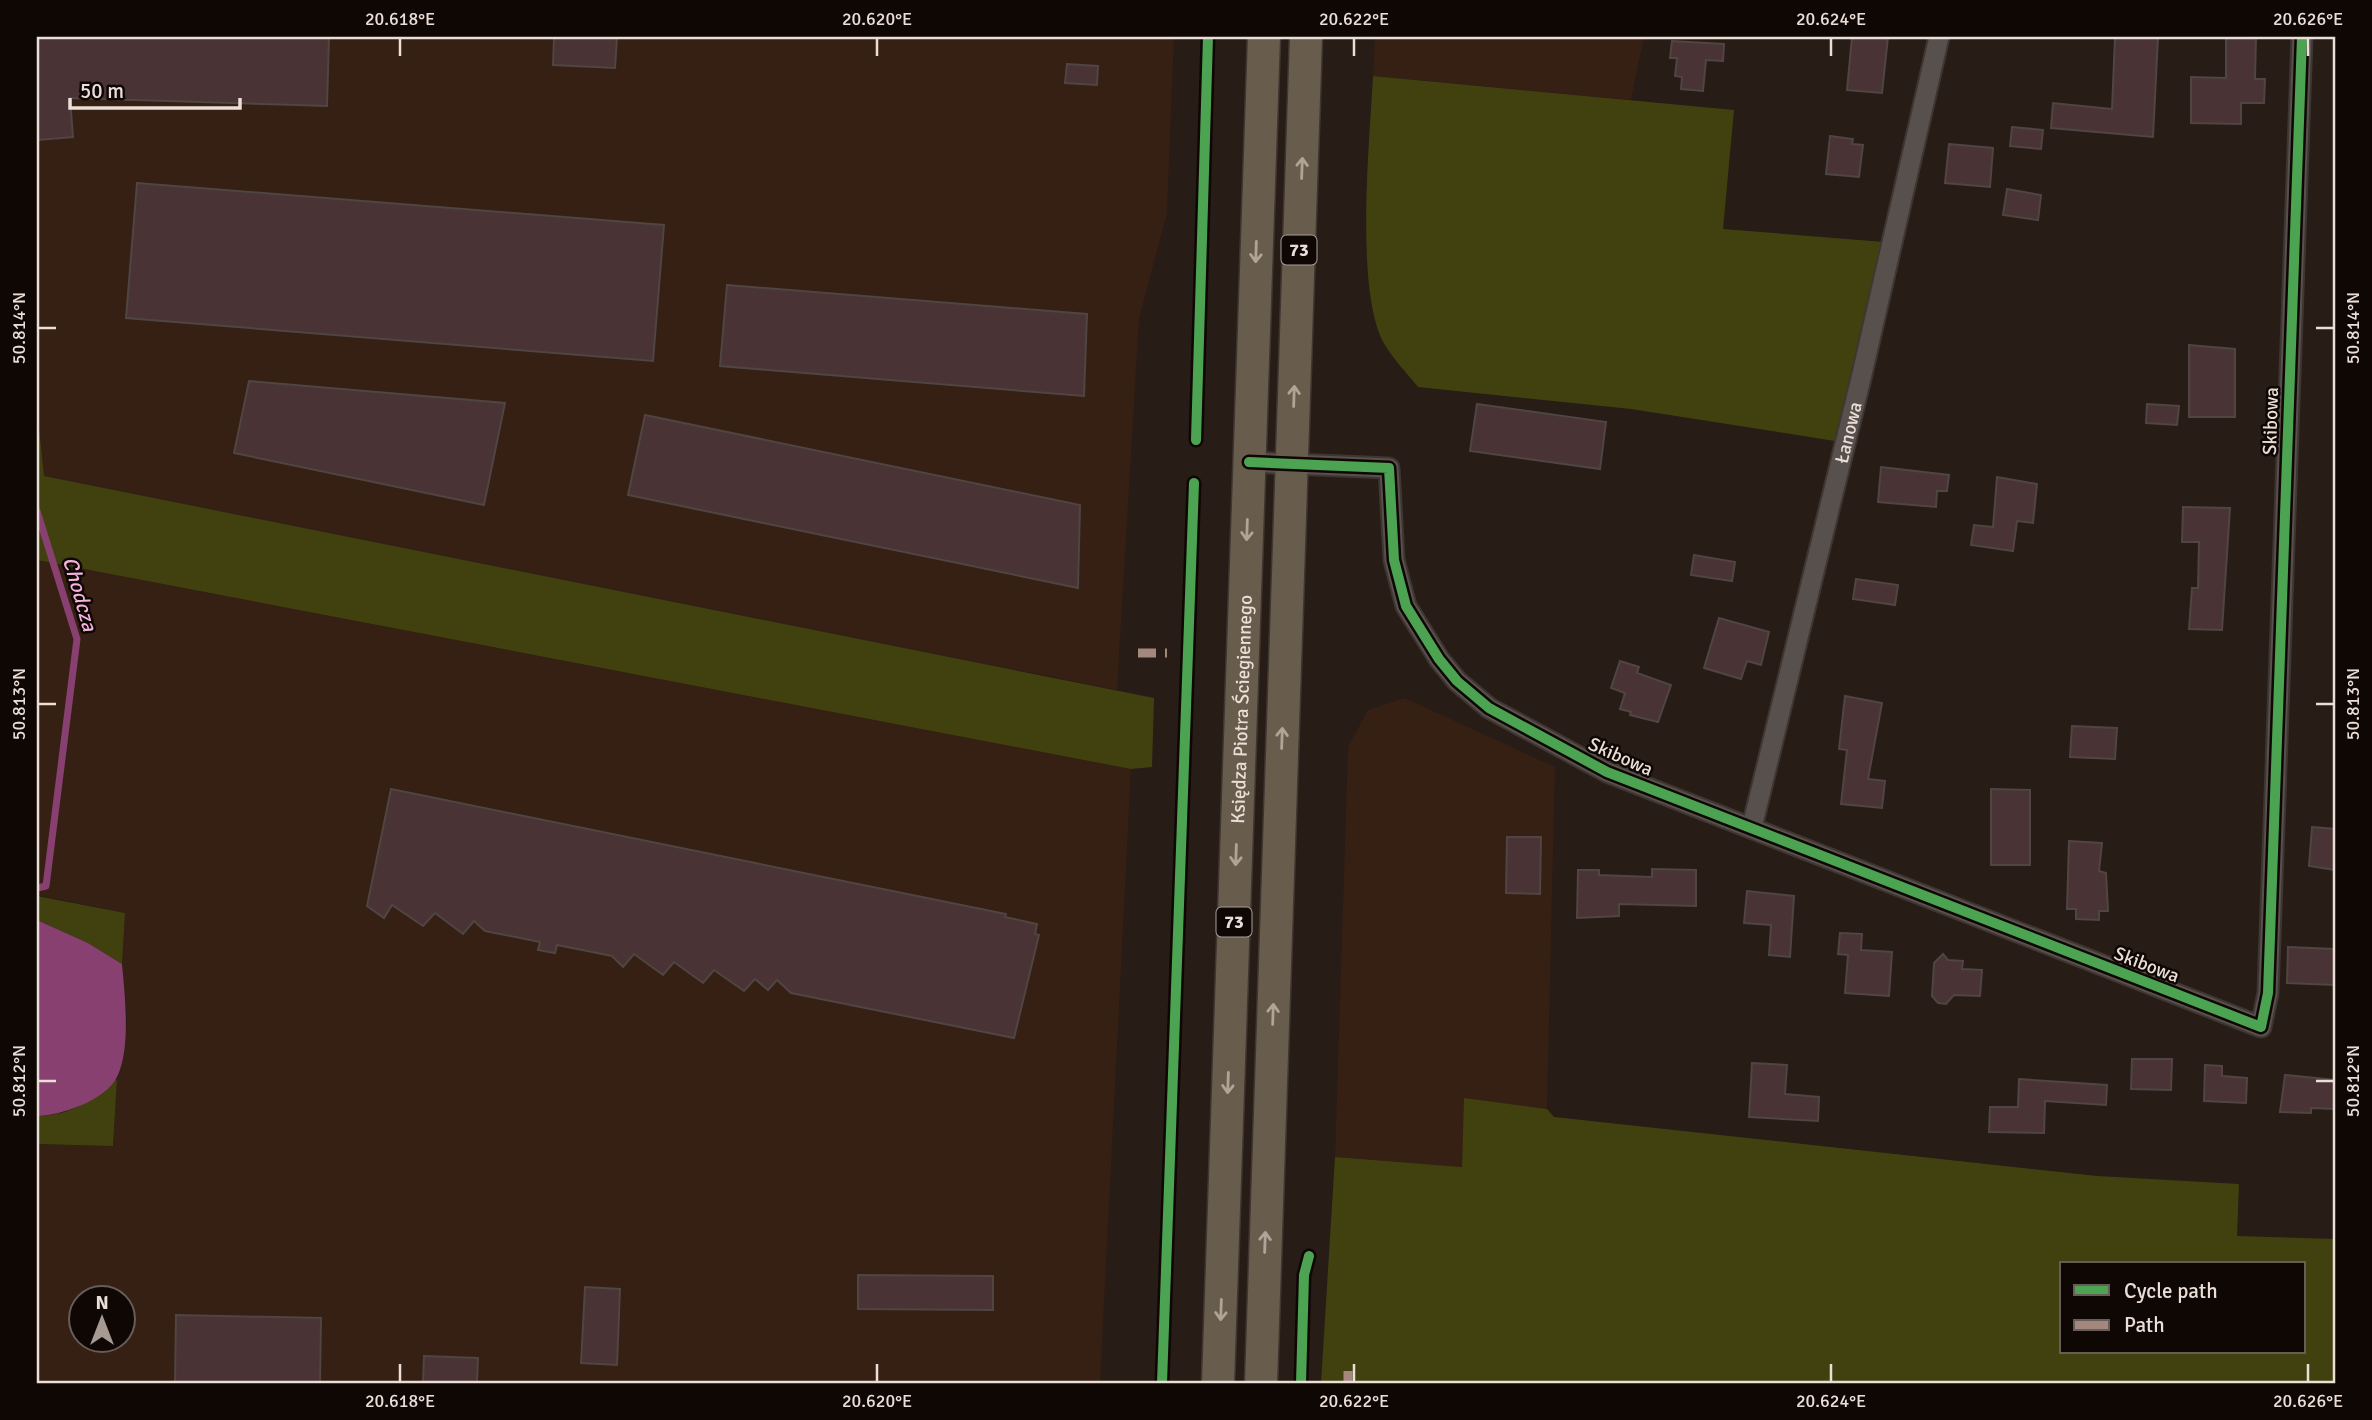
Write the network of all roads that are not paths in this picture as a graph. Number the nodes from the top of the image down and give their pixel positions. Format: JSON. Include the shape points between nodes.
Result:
{"nodes":[{"id":1,"x":1264,"y":37,"type":"edge"},
{"id":2,"x":1306,"y":37,"type":"edge"},
{"id":3,"x":1938,"y":37,"type":"edge"},
{"id":4,"x":2302,"y":37,"type":"edge"},
{"id":5,"x":1249,"y":462,"type":"junction"},
{"id":6,"x":1292,"y":464,"type":"junction"},
{"id":7,"x":1752,"y":827,"type":"junction"},
{"id":8,"x":1218,"y":1383,"type":"edge"},
{"id":9,"x":1261,"y":1383,"type":"edge"}],
"edges":[{"from":1,"to":5,"type":"main road","name":"Księdza Piotra Ściegiennego","number":"73","one_way":true},
{"from":6,"to":2,"type":"main road","number":"73","one_way":true},
{"from":3,"to":7,"type":"street","name":"Łanowa"},
{"from":4,"to":7,"type":"street","name":"Skibowa","via":[[2268,993],[2261,1027]]},
{"from":5,"to":6,"type":"street","name":"Skibowa"},
{"from":5,"to":8,"type":"main road","name":"Księdza Piotra Ściegiennego","number":"73","one_way":true},
{"from":6,"to":7,"type":"street","name":"Skibowa","via":[[1389,468],[1394,560],[1406,606],[1439,659],[1489,708],[1607,772]]},
{"from":9,"to":6,"type":"main road","number":"73","one_way":true}]}
